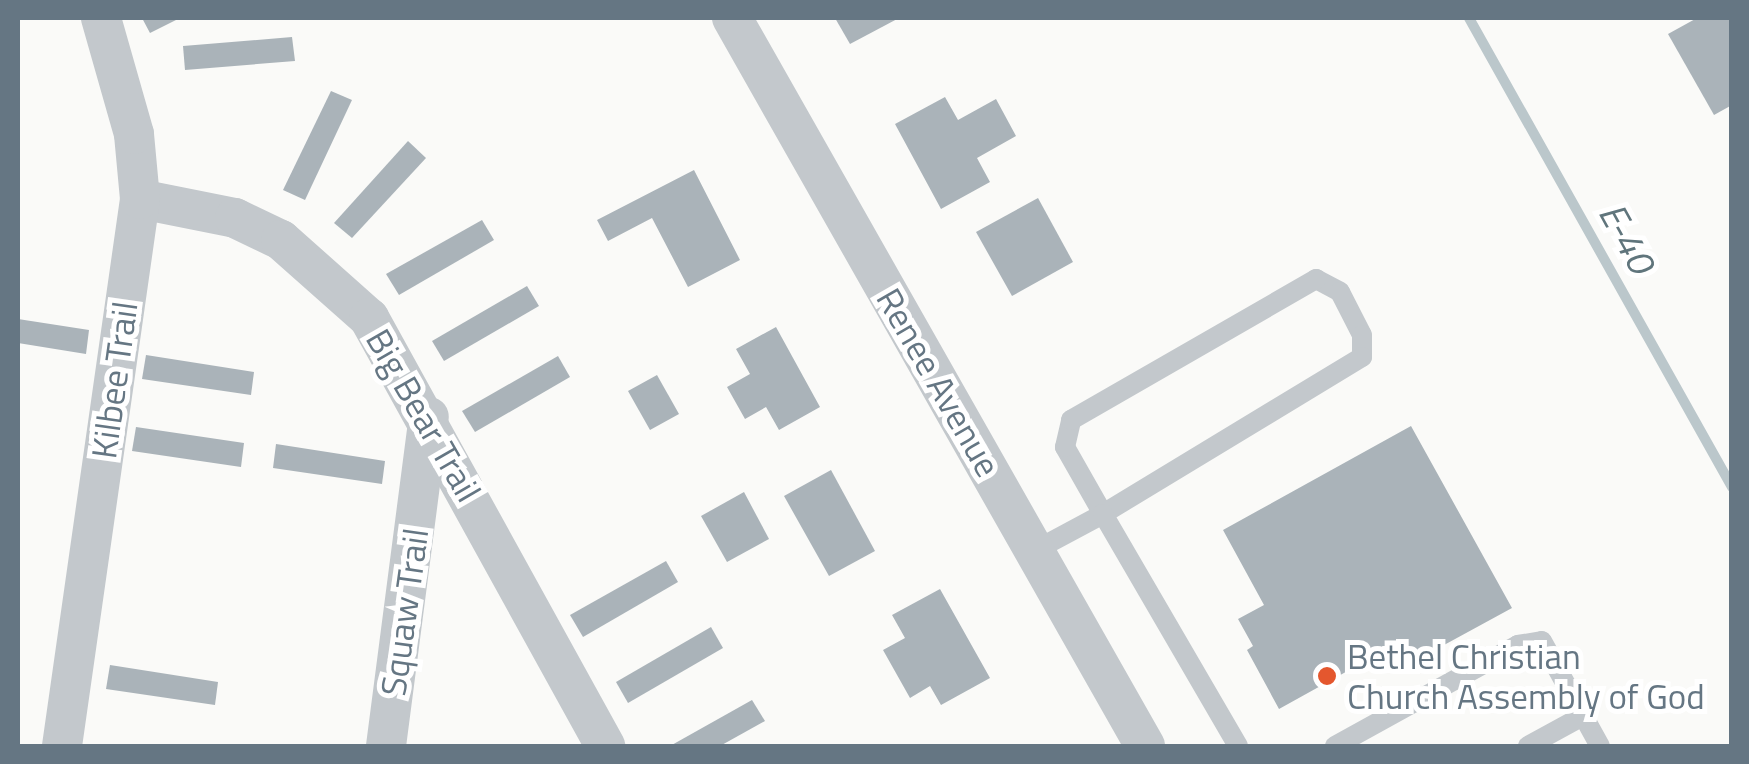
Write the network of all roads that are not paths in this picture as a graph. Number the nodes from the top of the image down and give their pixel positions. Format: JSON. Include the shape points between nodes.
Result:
{"nodes":[{"id":1,"x":101,"y":18,"type":"edge"},
{"id":2,"x":732,"y":18,"type":"edge"},
{"id":3,"x":140,"y":199,"type":"junction"},
{"id":4,"x":430,"y":417,"type":"junction"},
{"id":5,"x":1102,"y":514,"type":"junction"},
{"id":6,"x":1034,"y":551,"type":"junction"},
{"id":7,"x":1584,"y":716,"type":"junction"},
{"id":8,"x":62,"y":746,"type":"edge"},
{"id":9,"x":386,"y":746,"type":"edge"},
{"id":10,"x":605,"y":746,"type":"edge"},
{"id":11,"x":1145,"y":746,"type":"edge"},
{"id":12,"x":1238,"y":746,"type":"edge"},
{"id":13,"x":1335,"y":746,"type":"edge"},
{"id":14,"x":1528,"y":746,"type":"edge"},
{"id":15,"x":1600,"y":746,"type":"edge"}],
"edges":[{"from":1,"to":3,"type":"street","name":"Kilbee Trail","via":[[131,118]]},
{"from":2,"to":6,"type":"street","name":"Renee Avenue"},
{"from":3,"to":4,"type":"street","name":"Big Bear Trail","via":[[234,218],[308,259],[369,318]]},
{"from":3,"to":8,"type":"street","name":"Kilbee Trail"},
{"from":4,"to":9,"type":"street","name":"Squaw Trail"},
{"from":4,"to":10,"type":"street","name":"Big Bear Trail"},
{"from":5,"to":5,"type":"lane","via":[[1065,447],[1071,420],[1274,298],[1316,279],[1340,292],[1362,335],[1362,357],[1350,370]]},
{"from":5,"to":6,"type":"lane"},
{"from":5,"to":12,"type":"lane"},
{"from":6,"to":11,"type":"street","name":"Renee Avenue"},
{"from":7,"to":13,"type":"lane","via":[[1542,642],[1518,646]]},
{"from":7,"to":14,"type":"lane"},
{"from":7,"to":15,"type":"lane"}]}
